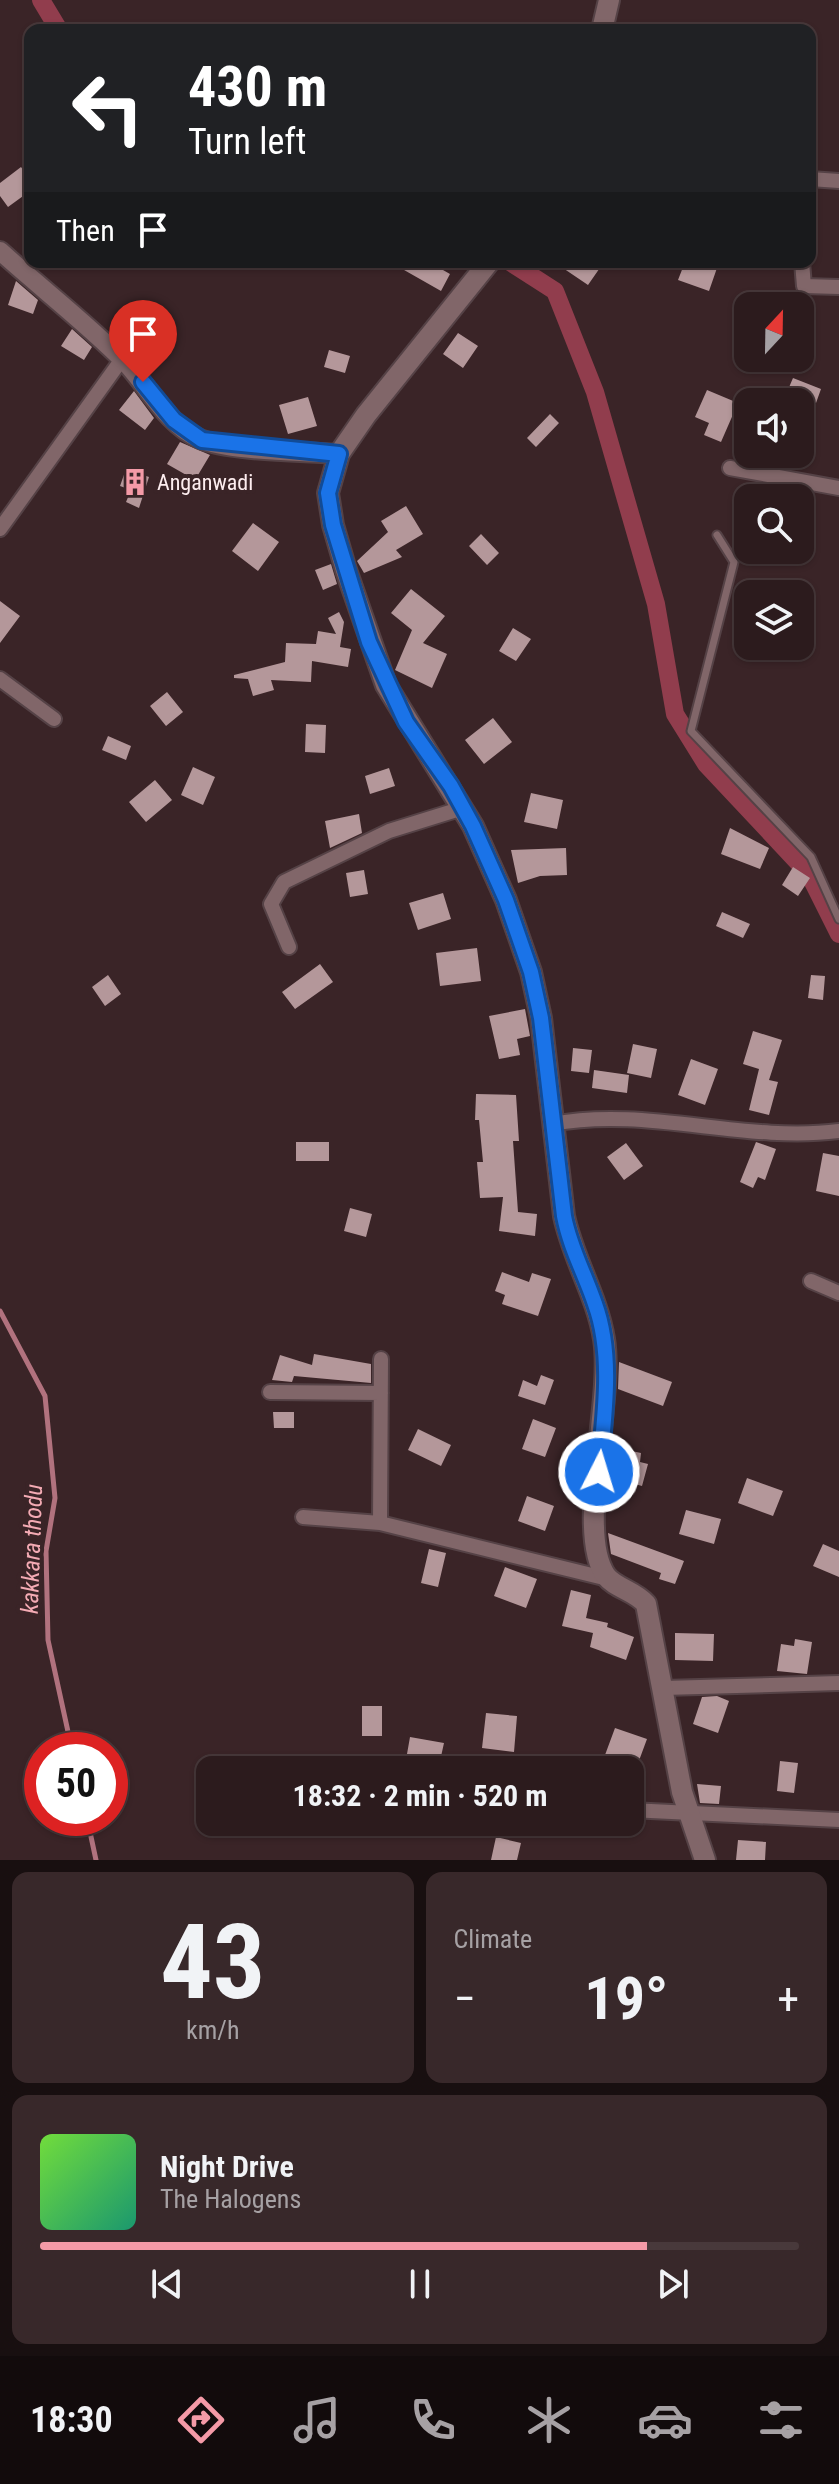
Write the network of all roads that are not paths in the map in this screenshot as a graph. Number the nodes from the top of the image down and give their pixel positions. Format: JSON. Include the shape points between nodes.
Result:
{"nodes":[{"id":1,"x":609,"y":0,"type":"edge"},
{"id":2,"x":603,"y":24,"type":"edge"},
{"id":3,"x":816,"y":179,"type":"edge"},
{"id":4,"x":839,"y":181,"type":"edge"},
{"id":5,"x":0,"y":251,"type":"edge"},
{"id":6,"x":484,"y":268,"type":"edge"},
{"id":7,"x":802,"y":268,"type":"edge"},
{"id":8,"x":839,"y":287,"type":"edge"},
{"id":9,"x":122,"y":359,"type":"junction"},
{"id":10,"x":339,"y":454,"type":"junction"},
{"id":11,"x":730,"y":468,"type":"dead end"},
{"id":12,"x":839,"y":488,"type":"edge"},
{"id":13,"x":0,"y":529,"type":"edge"},
{"id":14,"x":717,"y":535,"type":"dead end"},
{"id":15,"x":0,"y":679,"type":"edge"},
{"id":16,"x":54,"y":719,"type":"dead end"},
{"id":17,"x":463,"y":808,"type":"junction"},
{"id":18,"x":839,"y":919,"type":"edge"},
{"id":19,"x":289,"y":947,"type":"dead end"},
{"id":20,"x":552,"y":1124,"type":"junction"},
{"id":21,"x":839,"y":1131,"type":"edge"},
{"id":22,"x":811,"y":1281,"type":"dead end"},
{"id":23,"x":839,"y":1293,"type":"edge"},
{"id":24,"x":381,"y":1359,"type":"dead end"},
{"id":25,"x":270,"y":1392,"type":"dead end"},
{"id":26,"x":381,"y":1393,"type":"junction"},
{"id":27,"x":303,"y":1517,"type":"dead end"},
{"id":28,"x":380,"y":1523,"type":"junction"},
{"id":29,"x":608,"y":1579,"type":"junction"},
{"id":30,"x":839,"y":1683,"type":"edge"},
{"id":31,"x":663,"y":1688,"type":"junction"},
{"id":32,"x":644,"y":1811,"type":"edge"},
{"id":33,"x":689,"y":1813,"type":"junction"},
{"id":34,"x":839,"y":1820,"type":"edge"},
{"id":35,"x":705,"y":1860,"type":"edge"}],
"edges":[{"from":1,"to":2,"type":"main road"},
{"from":3,"to":4,"type":"street"},
{"from":5,"to":9,"type":"street"},
{"from":6,"to":10,"type":"main road"},
{"from":7,"to":8,"type":"street","via":[[804,286]]},
{"from":9,"to":10,"type":"street","via":[[174,420],[202,440]]},
{"from":9,"to":13,"type":"street"},
{"from":10,"to":17,"type":"main road","via":[[328,493],[333,525],[369,642],[406,722]]},
{"from":11,"to":12,"type":"street"},
{"from":14,"to":18,"type":"lane","via":[[734,562],[691,731],[811,857]]},
{"from":15,"to":16,"type":"street"},
{"from":17,"to":19,"type":"street","via":[[389,831],[284,882],[271,904]]},
{"from":17,"to":20,"type":"main road","via":[[506,900],[535,987]]},
{"from":20,"to":21,"type":"street","via":[[610,1118],[763,1133]]},
{"from":20,"to":29,"type":"main road","via":[[570,1244],[596,1305],[604,1341],[605,1408],[592,1525]]},
{"from":22,"to":23,"type":"street"},
{"from":24,"to":26,"type":"street"},
{"from":25,"to":26,"type":"street"},
{"from":26,"to":28,"type":"street"},
{"from":27,"to":28,"type":"street"},
{"from":28,"to":29,"type":"street"},
{"from":29,"to":31,"type":"main road","via":[[646,1604]]},
{"from":30,"to":31,"type":"street"},
{"from":31,"to":33,"type":"main road"},
{"from":32,"to":33,"type":"street"},
{"from":33,"to":34,"type":"street"},
{"from":33,"to":35,"type":"main road"}]}
